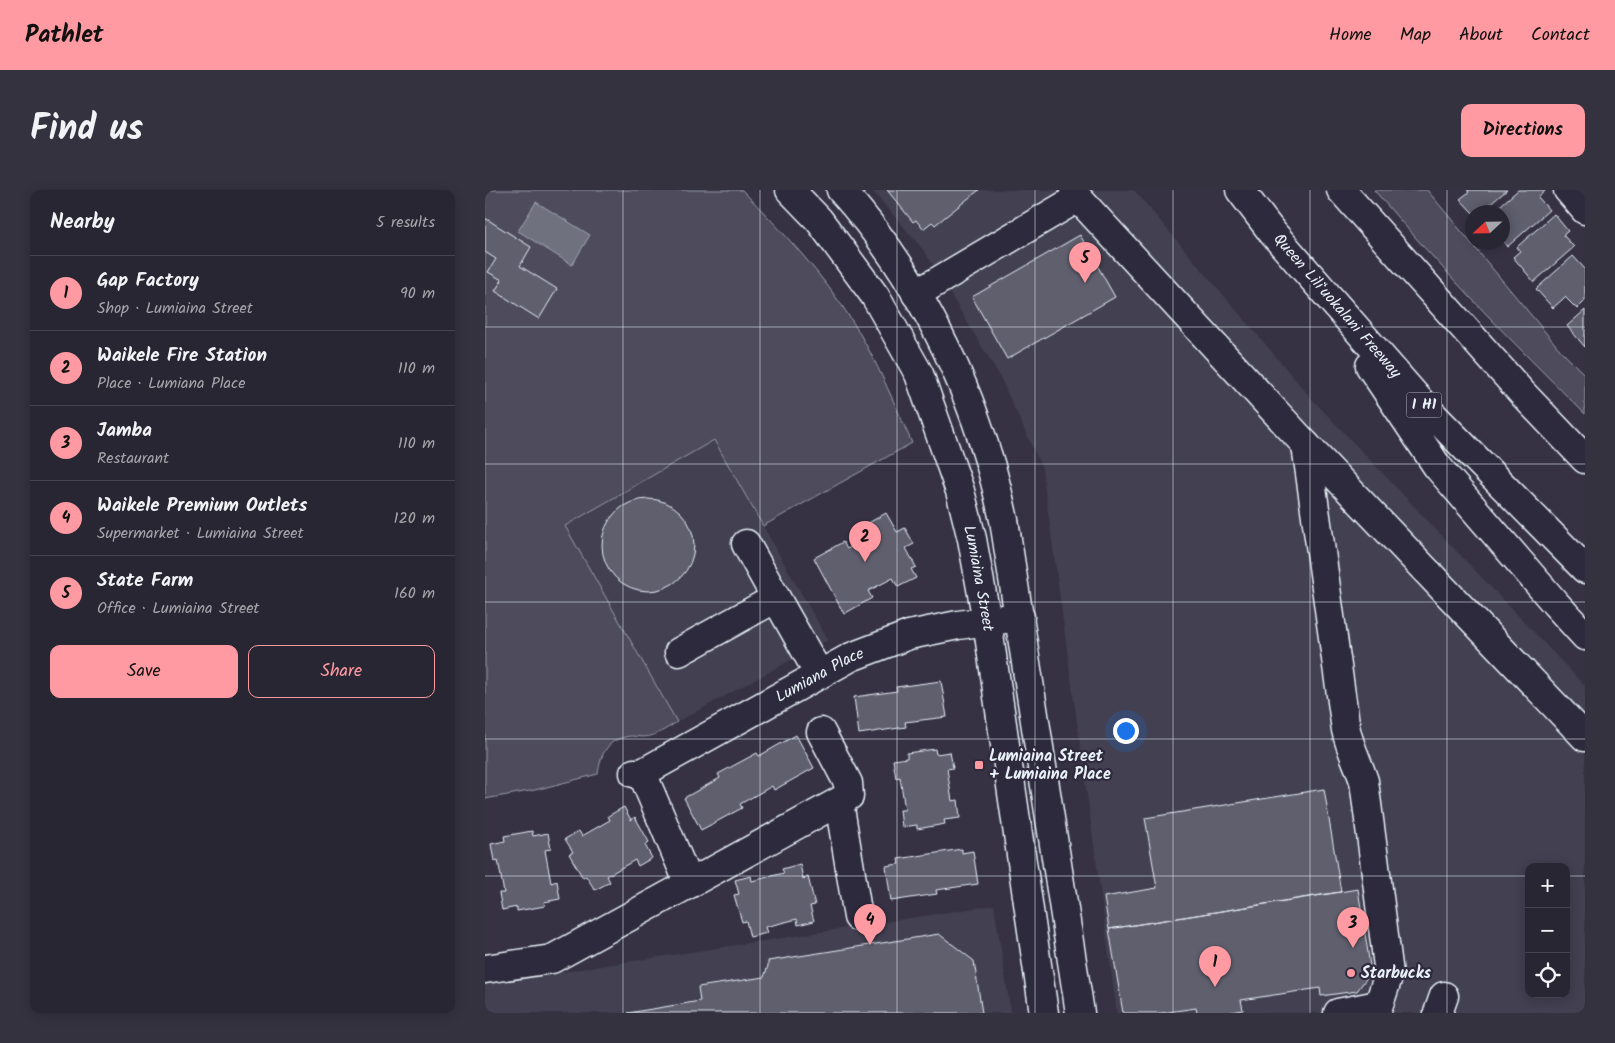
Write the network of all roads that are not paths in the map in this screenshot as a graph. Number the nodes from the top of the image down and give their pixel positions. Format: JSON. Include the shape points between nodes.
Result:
{"nodes":[{"id":1,"x":790,"y":190,"type":"edge"},
{"id":2,"x":841,"y":190,"type":"edge"},
{"id":3,"x":1240,"y":190,"type":"edge"},
{"id":4,"x":1341,"y":190,"type":"edge"},
{"id":5,"x":1568,"y":190,"type":"edge"},
{"id":6,"x":1076,"y":194,"type":"edge"},
{"id":7,"x":1585,"y":210,"type":"edge"},
{"id":8,"x":1272,"y":232,"type":"junction"},
{"id":9,"x":916,"y":294,"type":"junction"},
{"id":10,"x":1436,"y":297,"type":"junction"},
{"id":11,"x":1585,"y":440,"type":"edge"},
{"id":12,"x":1306,"y":445,"type":"junction"},
{"id":13,"x":1585,"y":459,"type":"edge"},
{"id":14,"x":746,"y":544,"type":"dead end"},
{"id":15,"x":1585,"y":569,"type":"edge"},
{"id":16,"x":776,"y":598,"type":"junction"},
{"id":17,"x":1020,"y":617,"type":"junction"},
{"id":18,"x":987,"y":621,"type":"junction"},
{"id":19,"x":1585,"y":636,"type":"edge"},
{"id":20,"x":679,"y":652,"type":"dead end"},
{"id":21,"x":819,"y":674,"type":"junction"},
{"id":22,"x":821,"y":732,"type":"dead end"},
{"id":23,"x":1585,"y":737,"type":"edge"},
{"id":24,"x":839,"y":802,"type":"junction"},
{"id":25,"x":689,"y":884,"type":"junction"},
{"id":26,"x":858,"y":917,"type":"dead end"},
{"id":27,"x":485,"y":969,"type":"edge"},
{"id":28,"x":1377,"y":1009,"type":"edge"},
{"id":29,"x":1044,"y":1013,"type":"edge"},
{"id":30,"x":1080,"y":1013,"type":"edge"},
{"id":31,"x":1338,"y":1013,"type":"edge"}],
"edges":[{"from":1,"to":18,"type":"main road","name":"Lumiaina Street","via":[[819,220],[875,296],[919,374],[960,491],[973,539]]},
{"from":2,"to":9,"type":"main road","name":"Lumiaina Street","via":[[884,244]]},
{"from":3,"to":8,"type":"main road","name":"Queen Liliʻuokalani Freeway","number":"I H1"},
{"from":4,"to":10,"type":"main road"},
{"from":5,"to":7,"type":"main road"},
{"from":6,"to":9,"type":"main road"},
{"from":6,"to":12,"type":"main road"},
{"from":8,"to":15,"type":"main road","name":"Queen Liliʻuokalani Freeway","number":"I H1","via":[[1426,408]]},
{"from":8,"to":19,"type":"main road","via":[[1368,363],[1437,466]]},
{"from":9,"to":17,"type":"main road","name":"Lumiaina Street","via":[[945,346],[988,457],[1004,520]]},
{"from":10,"to":11,"type":"main road"},
{"from":10,"to":13,"type":"main road"},
{"from":12,"to":23,"type":"main road"},
{"from":12,"to":28,"type":"main road","via":[[1345,730],[1364,781],[1386,943],[1389,974]]},
{"from":14,"to":16,"type":"main road"},
{"from":16,"to":20,"type":"main road"},
{"from":16,"to":21,"type":"main road"},
{"from":17,"to":18,"type":"main road","name":"Lumiana Place"},
{"from":17,"to":30,"type":"main road","name":"Lumiaina Street"},
{"from":18,"to":21,"type":"main road","name":"Lumiana Place","via":[[931,630],[887,642]]},
{"from":18,"to":29,"type":"main road","name":"Lumiaina Street"},
{"from":21,"to":25,"type":"main road","name":"Lumiana Place","via":[[638,773]]},
{"from":22,"to":24,"type":"main road","via":[[848,783],[849,796]]},
{"from":24,"to":25,"type":"main road"},
{"from":24,"to":26,"type":"main road"},
{"from":25,"to":27,"type":"main road","via":[[552,959]]},
{"from":28,"to":31,"type":"main road"}]}
